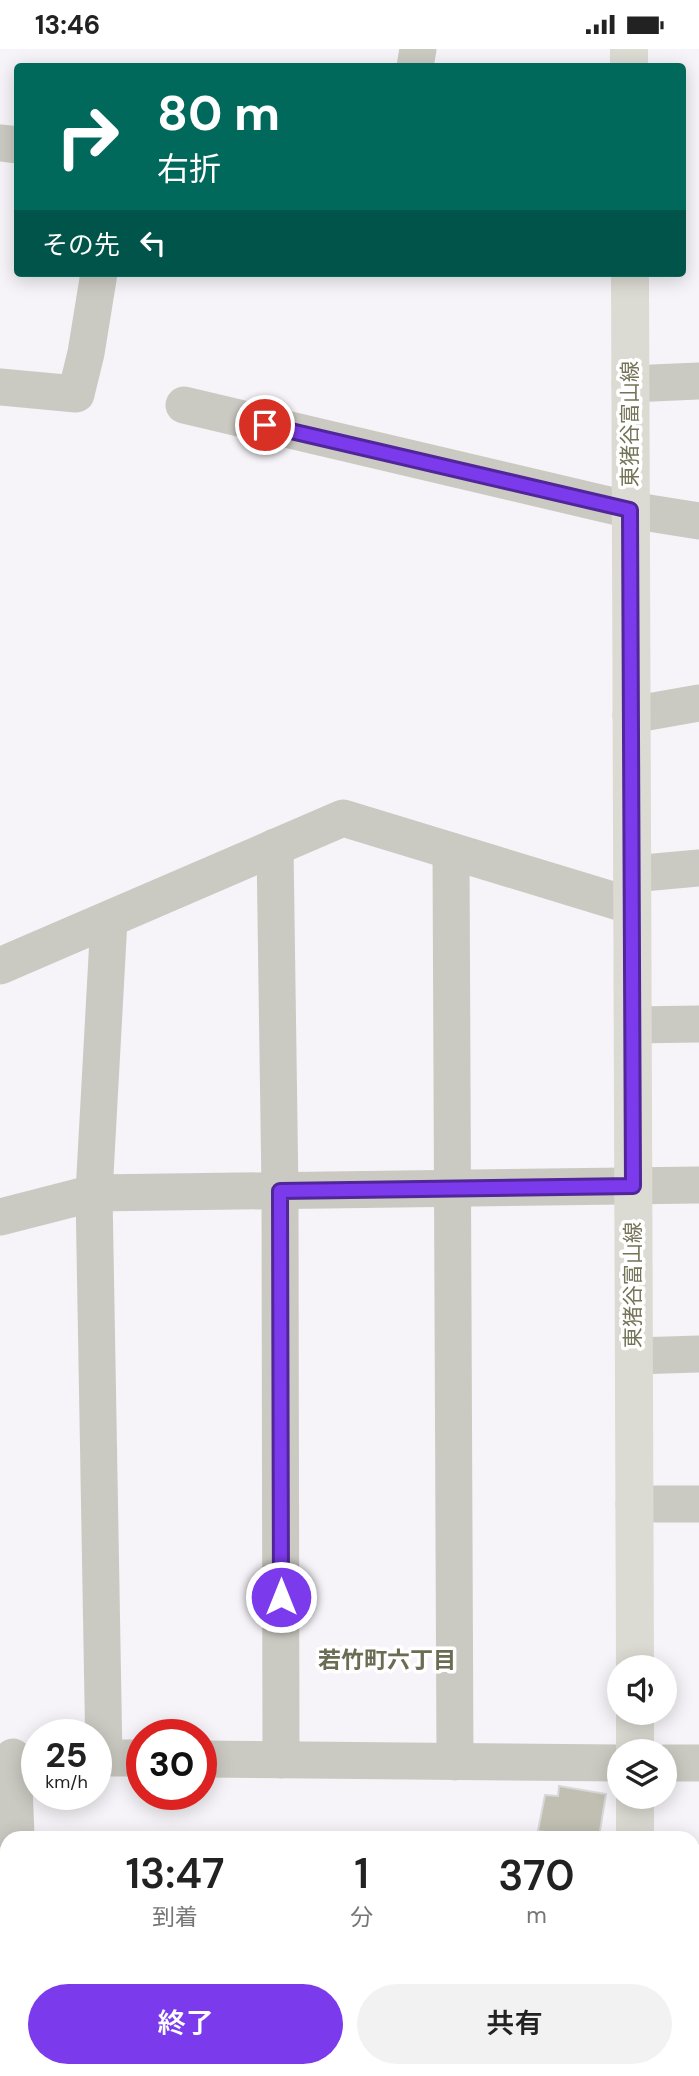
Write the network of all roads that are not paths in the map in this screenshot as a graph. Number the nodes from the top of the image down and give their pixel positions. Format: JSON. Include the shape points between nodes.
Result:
{"nodes":[{"id":1,"x":98,"y":277,"type":"edge"},
{"id":2,"x":629,"y":277,"type":"edge"},
{"id":3,"x":699,"y":381,"type":"edge"},
{"id":4,"x":630,"y":384,"type":"junction"},
{"id":5,"x":0,"y":387,"type":"edge"},
{"id":6,"x":184,"y":405,"type":"dead end"},
{"id":7,"x":630,"y":510,"type":"junction"},
{"id":8,"x":699,"y":520,"type":"edge"},
{"id":9,"x":699,"y":703,"type":"edge"},
{"id":10,"x":631,"y":715,"type":"junction"},
{"id":11,"x":275,"y":847,"type":"junction"},
{"id":12,"x":451,"y":851,"type":"junction"},
{"id":13,"x":699,"y":867,"type":"edge"},
{"id":14,"x":632,"y":890,"type":"junction"},
{"id":15,"x":110,"y":920,"type":"junction"},
{"id":16,"x":0,"y":965,"type":"edge"},
{"id":17,"x":699,"y":1024,"type":"edge"},
{"id":18,"x":633,"y":1025,"type":"junction"},
{"id":19,"x":699,"y":1185,"type":"edge"},
{"id":20,"x":633,"y":1186,"type":"junction"},
{"id":21,"x":451,"y":1189,"type":"junction"},
{"id":22,"x":280,"y":1191,"type":"junction"},
{"id":23,"x":94,"y":1193,"type":"junction"},
{"id":24,"x":0,"y":1217,"type":"edge"},
{"id":25,"x":699,"y":1354,"type":"edge"},
{"id":26,"x":634,"y":1356,"type":"junction"},
{"id":27,"x":634,"y":1504,"type":"junction"},
{"id":28,"x":699,"y":1504,"type":"edge"},
{"id":29,"x":635,"y":1655,"type":"edge"},
{"id":30,"x":100,"y":1719,"type":"edge"},
{"id":31,"x":17,"y":1757,"type":"edge"},
{"id":32,"x":217,"y":1759,"type":"edge"},
{"id":33,"x":281,"y":1760,"type":"junction"},
{"id":34,"x":455,"y":1762,"type":"junction"},
{"id":35,"x":607,"y":1763,"type":"edge"},
{"id":36,"x":677,"y":1763,"type":"edge"},
{"id":37,"x":699,"y":1763,"type":"edge"},
{"id":38,"x":635,"y":1809,"type":"edge"},
{"id":39,"x":16,"y":1831,"type":"edge"},
{"id":40,"x":635,"y":1831,"type":"edge"}],
"edges":[{"from":1,"to":5,"type":"street","via":[[76,394]]},
{"from":2,"to":4,"type":"main road","name":"東猪谷富山線"},
{"from":3,"to":4,"type":"street"},
{"from":4,"to":7,"type":"main road","name":"東猪谷富山線"},
{"from":6,"to":7,"type":"street"},
{"from":7,"to":8,"type":"street"},
{"from":7,"to":10,"type":"main road","name":"東猪谷富山線"},
{"from":9,"to":10,"type":"street"},
{"from":10,"to":14,"type":"main road","name":"東猪谷富山線"},
{"from":11,"to":12,"type":"street","via":[[343,818]]},
{"from":11,"to":15,"type":"street"},
{"from":11,"to":22,"type":"street"},
{"from":12,"to":14,"type":"street"},
{"from":12,"to":21,"type":"street"},
{"from":13,"to":14,"type":"street"},
{"from":14,"to":18,"type":"main road","name":"東猪谷富山線"},
{"from":15,"to":16,"type":"street"},
{"from":15,"to":23,"type":"street"},
{"from":17,"to":18,"type":"street"},
{"from":18,"to":20,"type":"main road","name":"東猪谷富山線"},
{"from":19,"to":20,"type":"street"},
{"from":20,"to":21,"type":"street"},
{"from":20,"to":26,"type":"main road","name":"東猪谷富山線"},
{"from":21,"to":22,"type":"street"},
{"from":21,"to":34,"type":"street"},
{"from":22,"to":23,"type":"street"},
{"from":22,"to":33,"type":"street"},
{"from":23,"to":24,"type":"street"},
{"from":23,"to":30,"type":"street"},
{"from":25,"to":26,"type":"street"},
{"from":26,"to":27,"type":"main road","name":"東猪谷富山線"},
{"from":27,"to":28,"type":"street"},
{"from":27,"to":29,"type":"main road","name":"東猪谷富山線"},
{"from":31,"to":39,"type":"street"},
{"from":32,"to":33,"type":"street"},
{"from":33,"to":34,"type":"street"},
{"from":34,"to":35,"type":"street"},
{"from":36,"to":37,"type":"street"},
{"from":38,"to":40,"type":"main road"}]}
